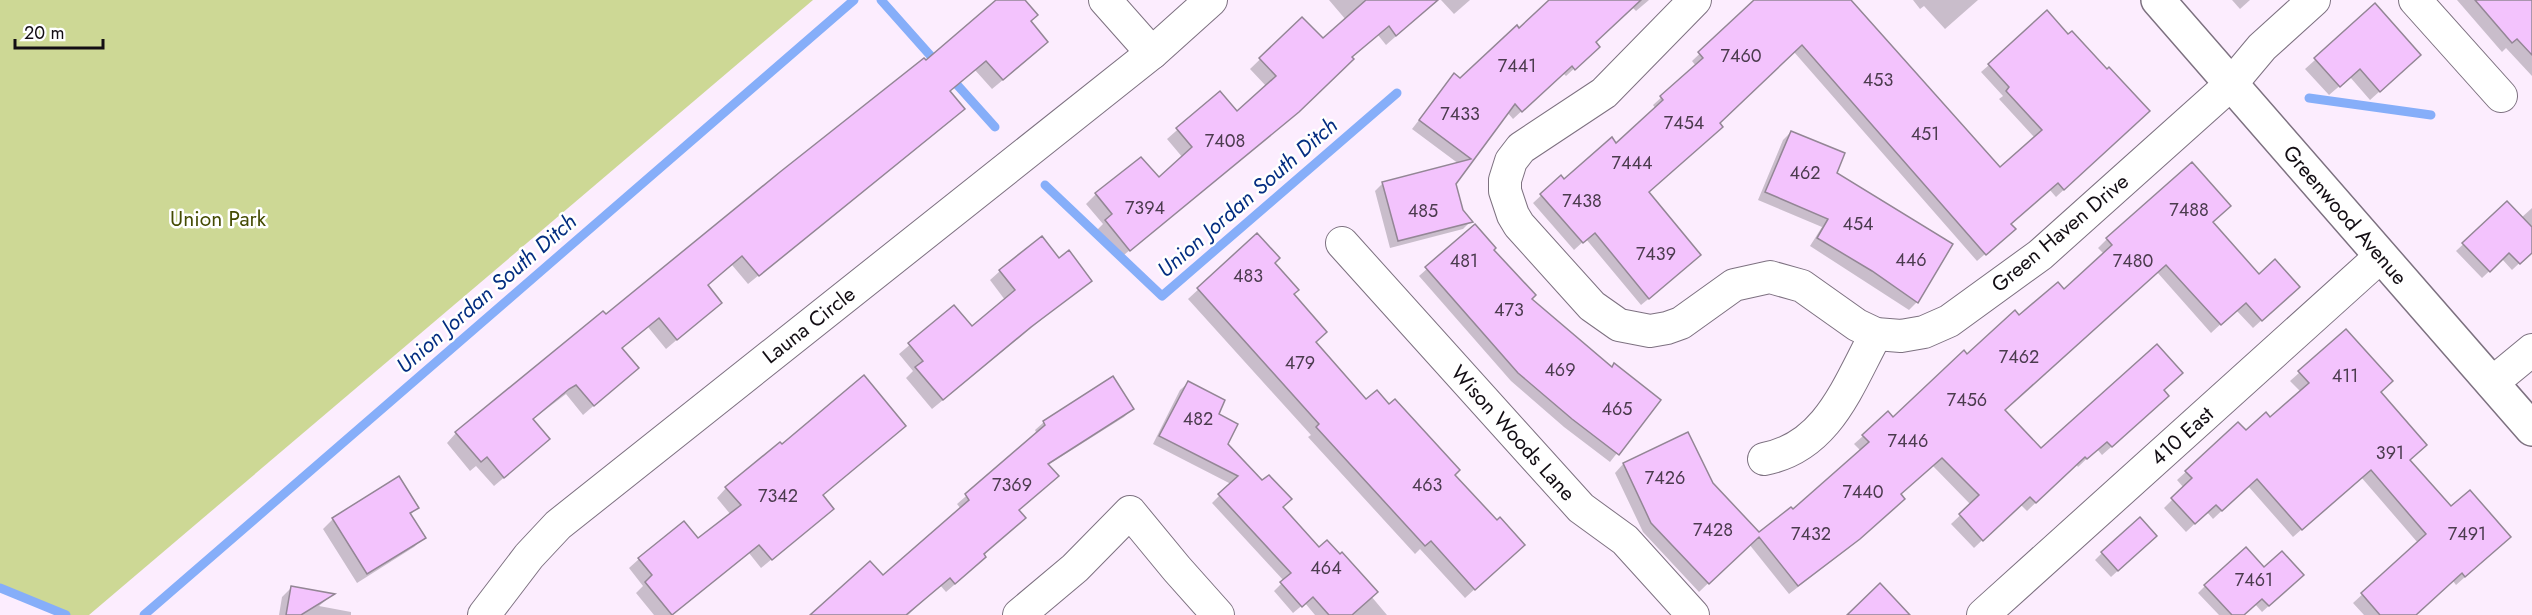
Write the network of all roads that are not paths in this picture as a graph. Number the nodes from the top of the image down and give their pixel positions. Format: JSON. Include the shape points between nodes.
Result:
{"nodes":[{"id":1,"x":1104,"y":0,"type":"edge"},
{"id":2,"x":1211,"y":0,"type":"edge"},
{"id":3,"x":1695,"y":0,"type":"edge"},
{"id":4,"x":2158,"y":0,"type":"edge"},
{"id":5,"x":2314,"y":0,"type":"edge"},
{"id":6,"x":2415,"y":0,"type":"edge"},
{"id":7,"x":1152,"y":53,"type":"junction"},
{"id":8,"x":2231,"y":84,"type":"junction"},
{"id":9,"x":2501,"y":96,"type":"dead end"},
{"id":10,"x":1342,"y":243,"type":"dead end"},
{"id":11,"x":2381,"y":256,"type":"junction"},
{"id":12,"x":1876,"y":333,"type":"junction"},
{"id":13,"x":2532,"y":350,"type":"edge"},
{"id":14,"x":2492,"y":383,"type":"junction"},
{"id":15,"x":2532,"y":429,"type":"edge"},
{"id":16,"x":1764,"y":459,"type":"dead end"},
{"id":17,"x":484,"y":615,"type":"edge"},
{"id":18,"x":1019,"y":615,"type":"edge"},
{"id":19,"x":1218,"y":615,"type":"edge"},
{"id":20,"x":1693,"y":615,"type":"edge"},
{"id":21,"x":1983,"y":615,"type":"edge"}],
"edges":[{"from":1,"to":7,"type":"street"},
{"from":2,"to":7,"type":"street","name":"Launa Circle"},
{"from":3,"to":12,"type":"street","name":"Green Haven Drive","via":[[1604,93],[1521,148],[1511,161],[1505,180],[1508,203],[1519,225],[1592,306],[1619,325],[1650,331],[1667,328],[1681,323],[1734,285],[1770,277],[1802,286],[1857,325]]},
{"from":4,"to":8,"type":"street","name":"Greenwood Avenue"},
{"from":5,"to":8,"type":"street","name":"Green Haven Drive","via":[[2262,47]]},
{"from":6,"to":9,"type":"street"},
{"from":7,"to":17,"type":"street","name":"Launa Circle","via":[[558,525]]},
{"from":8,"to":11,"type":"street","name":"Greenwood Avenue"},
{"from":8,"to":12,"type":"street","name":"Green Haven Drive","via":[[2040,255],[1949,321],[1924,332],[1901,336]]},
{"from":10,"to":20,"type":"street","name":"Wison Woods Lane","via":[[1581,508],[1625,540]]},
{"from":11,"to":14,"type":"street","name":"Greenwood Avenue"},
{"from":11,"to":21,"type":"street","name":"410 East"},
{"from":12,"to":16,"type":"street","via":[[1820,429],[1784,456]]},
{"from":13,"to":14,"type":"street"},
{"from":14,"to":15,"type":"street","name":"Greenwood Avenue"},
{"from":18,"to":19,"type":"street","via":[[1130,512]]}]}
